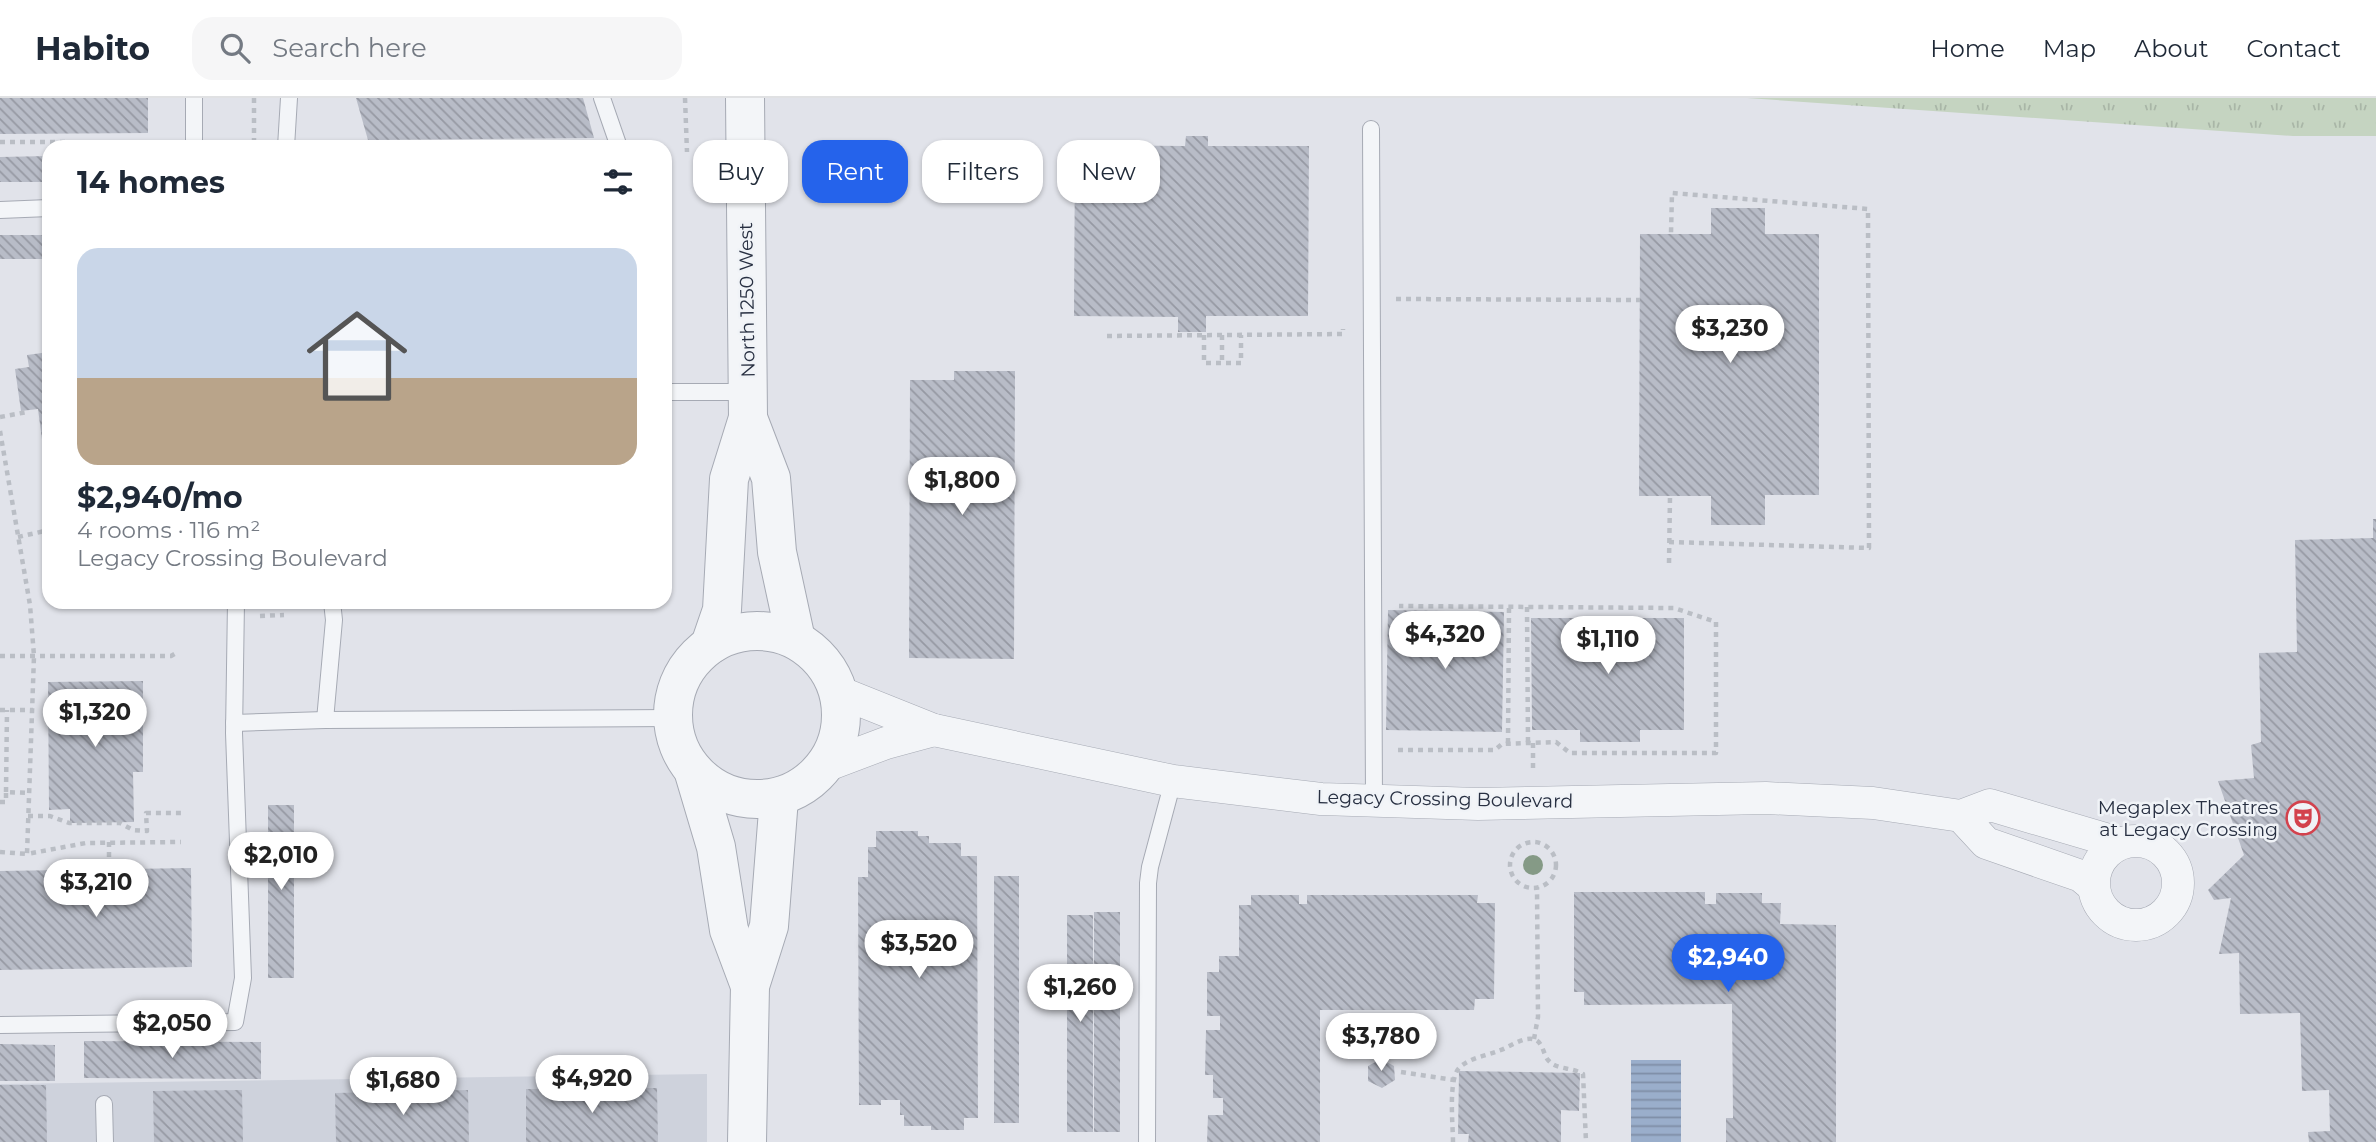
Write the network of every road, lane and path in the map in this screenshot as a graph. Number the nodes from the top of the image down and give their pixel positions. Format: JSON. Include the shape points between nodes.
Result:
{"nodes":[{"id":1,"x":194,"y":98,"type":"edge"},
{"id":2,"x":254,"y":98,"type":"edge"},
{"id":3,"x":289,"y":98,"type":"edge"},
{"id":4,"x":602,"y":98,"type":"edge"},
{"id":5,"x":685,"y":98,"type":"edge"},
{"id":6,"x":745,"y":98,"type":"edge"},
{"id":7,"x":1371,"y":129,"type":"dead end"},
{"id":8,"x":194,"y":140,"type":"edge"},
{"id":9,"x":254,"y":140,"type":"edge"},
{"id":10,"x":286,"y":140,"type":"edge"},
{"id":11,"x":617,"y":140,"type":"edge"},
{"id":12,"x":0,"y":142,"type":"edge"},
{"id":13,"x":42,"y":142,"type":"edge"},
{"id":14,"x":687,"y":152,"type":"dead end"},
{"id":15,"x":42,"y":208,"type":"edge"},
{"id":16,"x":0,"y":210,"type":"edge"},
{"id":17,"x":1671,"y":233,"type":"dead end"},
{"id":18,"x":1371,"y":299,"type":"junction"},
{"id":19,"x":1640,"y":300,"type":"dead end"},
{"id":20,"x":1204,"y":335,"type":"junction"},
{"id":21,"x":1222,"y":335,"type":"junction"},
{"id":22,"x":1241,"y":335,"type":"junction"},
{"id":23,"x":1107,"y":336,"type":"dead end"},
{"id":24,"x":1222,"y":363,"type":"junction"},
{"id":25,"x":672,"y":393,"type":"edge"},
{"id":26,"x":748,"y":405,"type":"junction"},
{"id":27,"x":27,"y":412,"type":"dead end"},
{"id":28,"x":0,"y":417,"type":"edge"},
{"id":29,"x":0,"y":430,"type":"edge"},
{"id":30,"x":2,"y":454,"type":"edge"},
{"id":31,"x":1670,"y":496,"type":"dead end"},
{"id":32,"x":42,"y":532,"type":"edge"},
{"id":33,"x":18,"y":537,"type":"junction"},
{"id":34,"x":1669,"y":542,"type":"junction"},
{"id":35,"x":1669,"y":563,"type":"dead end"},
{"id":36,"x":1391,"y":606,"type":"dead end"},
{"id":37,"x":1509,"y":607,"type":"junction"},
{"id":38,"x":1527,"y":607,"type":"junction"},
{"id":39,"x":236,"y":609,"type":"edge"},
{"id":40,"x":333,"y":609,"type":"edge"},
{"id":41,"x":284,"y":615,"type":"dead end"},
{"id":42,"x":256,"y":616,"type":"dead end"},
{"id":43,"x":796,"y":640,"type":"junction"},
{"id":44,"x":710,"y":645,"type":"junction"},
{"id":45,"x":178,"y":652,"type":"dead end"},
{"id":46,"x":0,"y":656,"type":"edge"},
{"id":47,"x":34,"y":656,"type":"junction"},
{"id":48,"x":839,"y":692,"type":"junction"},
{"id":49,"x":0,"y":710,"type":"edge"},
{"id":50,"x":7,"y":710,"type":"junction"},
{"id":51,"x":33,"y":710,"type":"junction"},
{"id":52,"x":672,"y":718,"type":"junction"},
{"id":53,"x":325,"y":720,"type":"junction"},
{"id":54,"x":234,"y":723,"type":"junction"},
{"id":55,"x":934,"y":730,"type":"junction"},
{"id":56,"x":1508,"y":743,"type":"junction"},
{"id":57,"x":1530,"y":743,"type":"junction"},
{"id":58,"x":1390,"y":750,"type":"dead end"},
{"id":59,"x":825,"y":766,"type":"junction"},
{"id":60,"x":694,"y":773,"type":"junction"},
{"id":61,"x":1533,"y":778,"type":"dead end"},
{"id":62,"x":1173,"y":781,"type":"junction"},
{"id":63,"x":6,"y":792,"type":"junction"},
{"id":64,"x":29,"y":793,"type":"junction"},
{"id":65,"x":779,"y":797,"type":"junction"},
{"id":66,"x":1374,"y":800,"type":"junction"},
{"id":67,"x":0,"y":802,"type":"edge"},
{"id":68,"x":181,"y":813,"type":"dead end"},
{"id":69,"x":28,"y":816,"type":"junction"},
{"id":70,"x":1961,"y":816,"type":"junction"},
{"id":71,"x":109,"y":842,"type":"junction"},
{"id":72,"x":181,"y":842,"type":"dead end"},
{"id":73,"x":2119,"y":843,"type":"junction"},
{"id":74,"x":0,"y":852,"type":"edge"},
{"id":75,"x":27,"y":854,"type":"junction"},
{"id":76,"x":109,"y":869,"type":"dead end"},
{"id":77,"x":2093,"y":886,"type":"junction"},
{"id":78,"x":1536,"y":887,"type":"junction"},
{"id":79,"x":750,"y":986,"type":"junction"},
{"id":80,"x":0,"y":1025,"type":"edge"},
{"id":81,"x":1534,"y":1039,"type":"junction"},
{"id":82,"x":1401,"y":1072,"type":"dead end"},
{"id":83,"x":1454,"y":1080,"type":"junction"},
{"id":84,"x":104,"y":1104,"type":"dead end"},
{"id":85,"x":105,"y":1142,"type":"edge"},
{"id":86,"x":747,"y":1142,"type":"edge"},
{"id":87,"x":1147,"y":1142,"type":"edge"},
{"id":88,"x":1453,"y":1142,"type":"edge"},
{"id":89,"x":1586,"y":1142,"type":"edge"}],
"edges":[{"from":1,"to":8,"type":"lane"},
{"from":2,"to":9,"type":"path"},
{"from":3,"to":10,"type":"lane"},
{"from":4,"to":11,"type":"lane"},
{"from":5,"to":14,"type":"path"},
{"from":6,"to":26,"type":"street","name":"North 1250 West"},
{"from":7,"to":18,"type":"lane"},
{"from":12,"to":13,"type":"path"},
{"from":15,"to":16,"type":"lane"},
{"from":17,"to":34,"type":"path","via":[[1672,193],[1868,209],[1869,548]]},
{"from":18,"to":19,"type":"path"},
{"from":18,"to":22,"type":"path","via":[[1343,299],[1343,334]]},
{"from":18,"to":66,"type":"lane"},
{"from":20,"to":21,"type":"path"},
{"from":20,"to":23,"type":"path"},
{"from":20,"to":24,"type":"path","via":[[1204,363]]},
{"from":21,"to":22,"type":"path"},
{"from":21,"to":24,"type":"path"},
{"from":22,"to":24,"type":"path","via":[[1241,363]]},
{"from":25,"to":26,"type":"lane"},
{"from":26,"to":43,"type":"street","name":"North 1250 West","via":[[771,478],[777,552]]},
{"from":26,"to":44,"type":"street","name":"North 1250 West","via":[[729,479],[722,610]]},
{"from":27,"to":28,"type":"path"},
{"from":29,"to":30,"type":"path"},
{"from":30,"to":33,"type":"path"},
{"from":31,"to":34,"type":"path"},
{"from":32,"to":33,"type":"path"},
{"from":33,"to":47,"type":"path"},
{"from":34,"to":35,"type":"path"},
{"from":36,"to":37,"type":"path"},
{"from":37,"to":38,"type":"path"},
{"from":37,"to":56,"type":"path"},
{"from":38,"to":57,"type":"path"},
{"from":38,"to":57,"type":"path","via":[[1674,608],[1716,622],[1716,753],[1570,753],[1556,742]]},
{"from":39,"to":54,"type":"lane"},
{"from":40,"to":53,"type":"lane"},
{"from":41,"to":42,"type":"path"},
{"from":43,"to":44,"type":"street","via":[[751,631]]},
{"from":43,"to":48,"type":"street","via":[[824,662]]},
{"from":44,"to":52,"type":"street","via":[[685,672]]},
{"from":45,"to":47,"type":"path","via":[[171,656]]},
{"from":46,"to":47,"type":"path"},
{"from":47,"to":51,"type":"path"},
{"from":48,"to":55,"type":"street","name":"Legacy Crossing Boulevard"},
{"from":48,"to":59,"type":"street","via":[[842,712],[835,749]]},
{"from":49,"to":50,"type":"path"},
{"from":50,"to":51,"type":"path"},
{"from":50,"to":63,"type":"path"},
{"from":51,"to":64,"type":"path"},
{"from":52,"to":53,"type":"lane"},
{"from":52,"to":60,"type":"street","via":[[678,746]]},
{"from":53,"to":54,"type":"lane"},
{"from":54,"to":80,"type":"lane","via":[[243,978],[235,1022]]},
{"from":55,"to":59,"type":"street"},
{"from":55,"to":62,"type":"street","name":"Legacy Crossing Boulevard"},
{"from":56,"to":57,"type":"path"},
{"from":56,"to":58,"type":"path","via":[[1495,750]]},
{"from":57,"to":61,"type":"path"},
{"from":59,"to":65,"type":"street","via":[[795,791]]},
{"from":60,"to":65,"type":"street","via":[[709,786],[736,797]]},
{"from":60,"to":79,"type":"street","via":[[716,847],[729,930]]},
{"from":62,"to":66,"type":"street","name":"Legacy Crossing Boulevard","via":[[1321,799]]},
{"from":62,"to":87,"type":"lane","via":[[1148,883]]},
{"from":63,"to":64,"type":"path"},
{"from":63,"to":67,"type":"path","via":[[6,802]]},
{"from":64,"to":69,"type":"path"},
{"from":65,"to":79,"type":"street","via":[[769,926]]},
{"from":66,"to":70,"type":"street","name":"Legacy Crossing Boulevard","via":[[1478,804],[1766,797],[1872,803]]},
{"from":68,"to":69,"type":"path","via":[[146,813],[147,831],[120,823],[69,823],[50,816]]},
{"from":69,"to":75,"type":"path"},
{"from":70,"to":73,"type":"street","name":"Legacy Crossing Boulevard","via":[[1990,805]]},
{"from":70,"to":77,"type":"street","via":[[1986,843],[2081,876]]},
{"from":71,"to":72,"type":"path"},
{"from":71,"to":75,"type":"path"},
{"from":71,"to":76,"type":"path"},
{"from":73,"to":77,"type":"street","via":[[2105,853],[2095,869]]},
{"from":73,"to":77,"type":"street","name":"Legacy Crossing Boulevard","via":[[2146,842],[2166,852],[2179,882],[2171,907],[2149,923],[2127,925],[2103,911]]},
{"from":74,"to":75,"type":"path"},
{"from":78,"to":78,"type":"path","via":[[1552,878],[1556,864],[1544,845],[1521,845],[1510,864],[1511,872],[1525,887]]},
{"from":78,"to":81,"type":"path","via":[[1538,1017]]},
{"from":79,"to":86,"type":"street"},
{"from":81,"to":83,"type":"path","via":[[1472,1059],[1458,1069]]},
{"from":81,"to":89,"type":"path","via":[[1555,1066],[1583,1074]]},
{"from":82,"to":83,"type":"path"},
{"from":83,"to":88,"type":"path"},
{"from":84,"to":85,"type":"lane"}]}
